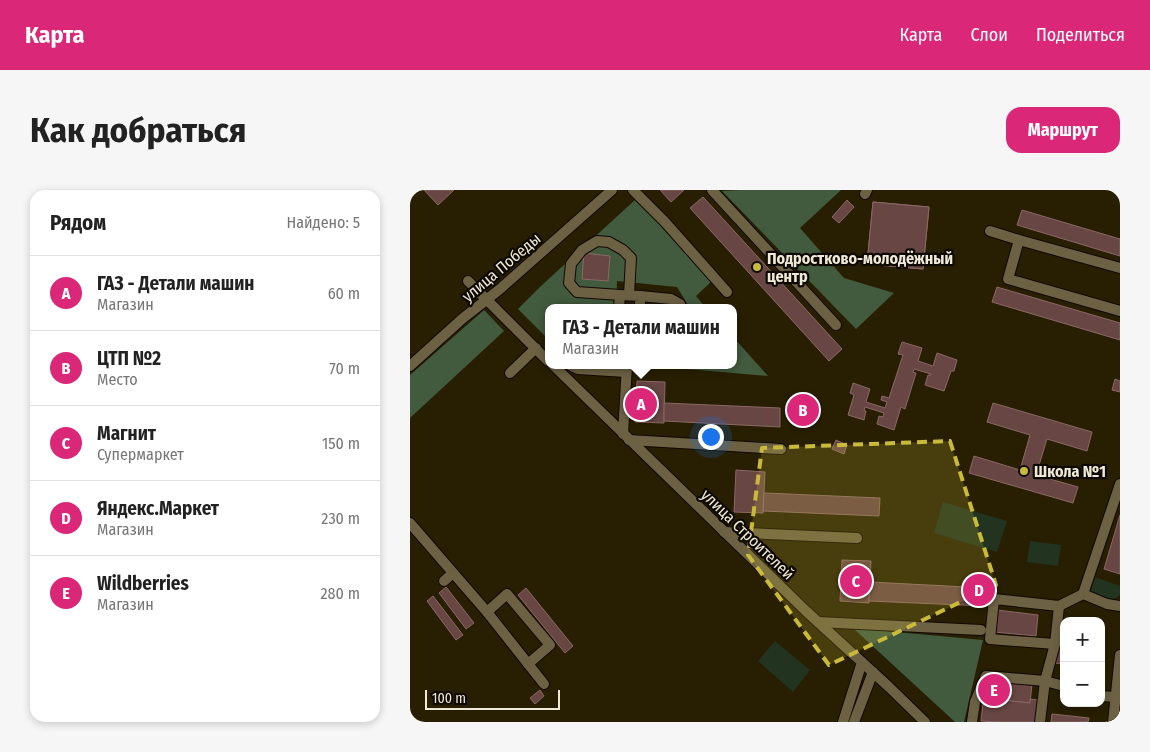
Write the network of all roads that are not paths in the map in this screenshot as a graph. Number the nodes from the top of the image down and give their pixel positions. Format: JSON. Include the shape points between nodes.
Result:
{"nodes":[{"id":1,"x":612,"y":190,"type":"edge"},
{"id":2,"x":633,"y":190,"type":"edge"},
{"id":3,"x":712,"y":190,"type":"edge"},
{"id":4,"x":990,"y":232,"type":"dead end"},
{"id":5,"x":1019,"y":240,"type":"junction"},
{"id":6,"x":1120,"y":268,"type":"edge"},
{"id":7,"x":468,"y":281,"type":"dead end"},
{"id":8,"x":727,"y":292,"type":"dead end"},
{"id":9,"x":625,"y":295,"type":"junction"},
{"id":10,"x":640,"y":296,"type":"junction"},
{"id":11,"x":486,"y":301,"type":"junction"},
{"id":12,"x":621,"y":304,"type":"edge"},
{"id":13,"x":640,"y":304,"type":"edge"},
{"id":14,"x":680,"y":304,"type":"edge"},
{"id":15,"x":1120,"y":311,"type":"edge"},
{"id":16,"x":836,"y":325,"type":"dead end"},
{"id":17,"x":536,"y":348,"type":"junction"},
{"id":18,"x":545,"y":358,"type":"edge"},
{"id":19,"x":410,"y":366,"type":"edge"},
{"id":20,"x":557,"y":369,"type":"edge"},
{"id":21,"x":578,"y":369,"type":"edge"},
{"id":22,"x":627,"y":369,"type":"edge"},
{"id":23,"x":510,"y":373,"type":"dead end"},
{"id":24,"x":626,"y":437,"type":"junction"},
{"id":25,"x":781,"y":449,"type":"dead end"},
{"id":26,"x":1120,"y":484,"type":"edge"},
{"id":27,"x":412,"y":530,"type":"edge"},
{"id":28,"x":724,"y":532,"type":"junction"},
{"id":29,"x":857,"y":538,"type":"dead end"},
{"id":30,"x":453,"y":573,"type":"junction"},
{"id":31,"x":444,"y":581,"type":"dead end"},
{"id":32,"x":1083,"y":594,"type":"junction"},
{"id":33,"x":1059,"y":606,"type":"junction"},
{"id":34,"x":1120,"y":606,"type":"edge"},
{"id":35,"x":487,"y":612,"type":"junction"},
{"id":36,"x":818,"y":622,"type":"junction"},
{"id":37,"x":981,"y":630,"type":"dead end"},
{"id":38,"x":1055,"y":644,"type":"junction"},
{"id":39,"x":1120,"y":655,"type":"edge"},
{"id":40,"x":862,"y":662,"type":"junction"},
{"id":41,"x":528,"y":664,"type":"junction"},
{"id":42,"x":873,"y":672,"type":"junction"},
{"id":43,"x":1045,"y":681,"type":"junction"},
{"id":44,"x":544,"y":684,"type":"dead end"},
{"id":45,"x":1060,"y":685,"type":"edge"},
{"id":46,"x":1105,"y":696,"type":"edge"},
{"id":47,"x":1116,"y":697,"type":"junction"},
{"id":48,"x":858,"y":718,"type":"edge"},
{"id":49,"x":843,"y":722,"type":"edge"},
{"id":50,"x":925,"y":722,"type":"edge"},
{"id":51,"x":972,"y":722,"type":"edge"},
{"id":52,"x":1040,"y":722,"type":"edge"},
{"id":53,"x":1113,"y":722,"type":"edge"}],
"edges":[{"from":1,"to":11,"type":"street","name":"улица Победы"},
{"from":2,"to":8,"type":"street"},
{"from":3,"to":16,"type":"street"},
{"from":4,"to":5,"type":"street"},
{"from":5,"to":6,"type":"street"},
{"from":5,"to":15,"type":"street","via":[[1008,279]]},
{"from":7,"to":11,"type":"street"},
{"from":9,"to":9,"type":"street","via":[[631,258],[610,242],[596,241],[582,250],[571,264],[569,283],[577,292]]},
{"from":9,"to":10,"type":"street"},
{"from":9,"to":12,"type":"street"},
{"from":10,"to":13,"type":"street"},
{"from":10,"to":14,"type":"street"},
{"from":11,"to":17,"type":"street"},
{"from":11,"to":19,"type":"street","name":"улица Победы"},
{"from":17,"to":18,"type":"street"},
{"from":17,"to":23,"type":"street"},
{"from":20,"to":24,"type":"street","name":"улица Строителей"},
{"from":21,"to":22,"type":"street"},
{"from":22,"to":24,"type":"street"},
{"from":24,"to":25,"type":"street"},
{"from":24,"to":28,"type":"street","name":"улица Строителей"},
{"from":26,"to":32,"type":"street"},
{"from":27,"to":30,"type":"street"},
{"from":28,"to":29,"type":"street"},
{"from":28,"to":36,"type":"street","name":"улица Строителей"},
{"from":30,"to":31,"type":"street"},
{"from":30,"to":35,"type":"street"},
{"from":32,"to":33,"type":"street"},
{"from":32,"to":34,"type":"street"},
{"from":33,"to":38,"type":"street"},
{"from":33,"to":38,"type":"street","via":[[994,599],[990,639]]},
{"from":35,"to":41,"type":"street"},
{"from":35,"to":41,"type":"street","via":[[507,594],[550,645]]},
{"from":36,"to":37,"type":"street"},
{"from":36,"to":40,"type":"street","name":"улица Строителей"},
{"from":38,"to":43,"type":"street"},
{"from":39,"to":47,"type":"street"},
{"from":40,"to":42,"type":"street","name":"улица Строителей"},
{"from":40,"to":49,"type":"street"},
{"from":41,"to":44,"type":"street"},
{"from":42,"to":48,"type":"street"},
{"from":42,"to":50,"type":"street","name":"улица Строителей"},
{"from":43,"to":45,"type":"street"},
{"from":43,"to":51,"type":"street","via":[[986,676],[975,702]]},
{"from":43,"to":52,"type":"street"},
{"from":46,"to":47,"type":"street"},
{"from":47,"to":53,"type":"street"}]}
